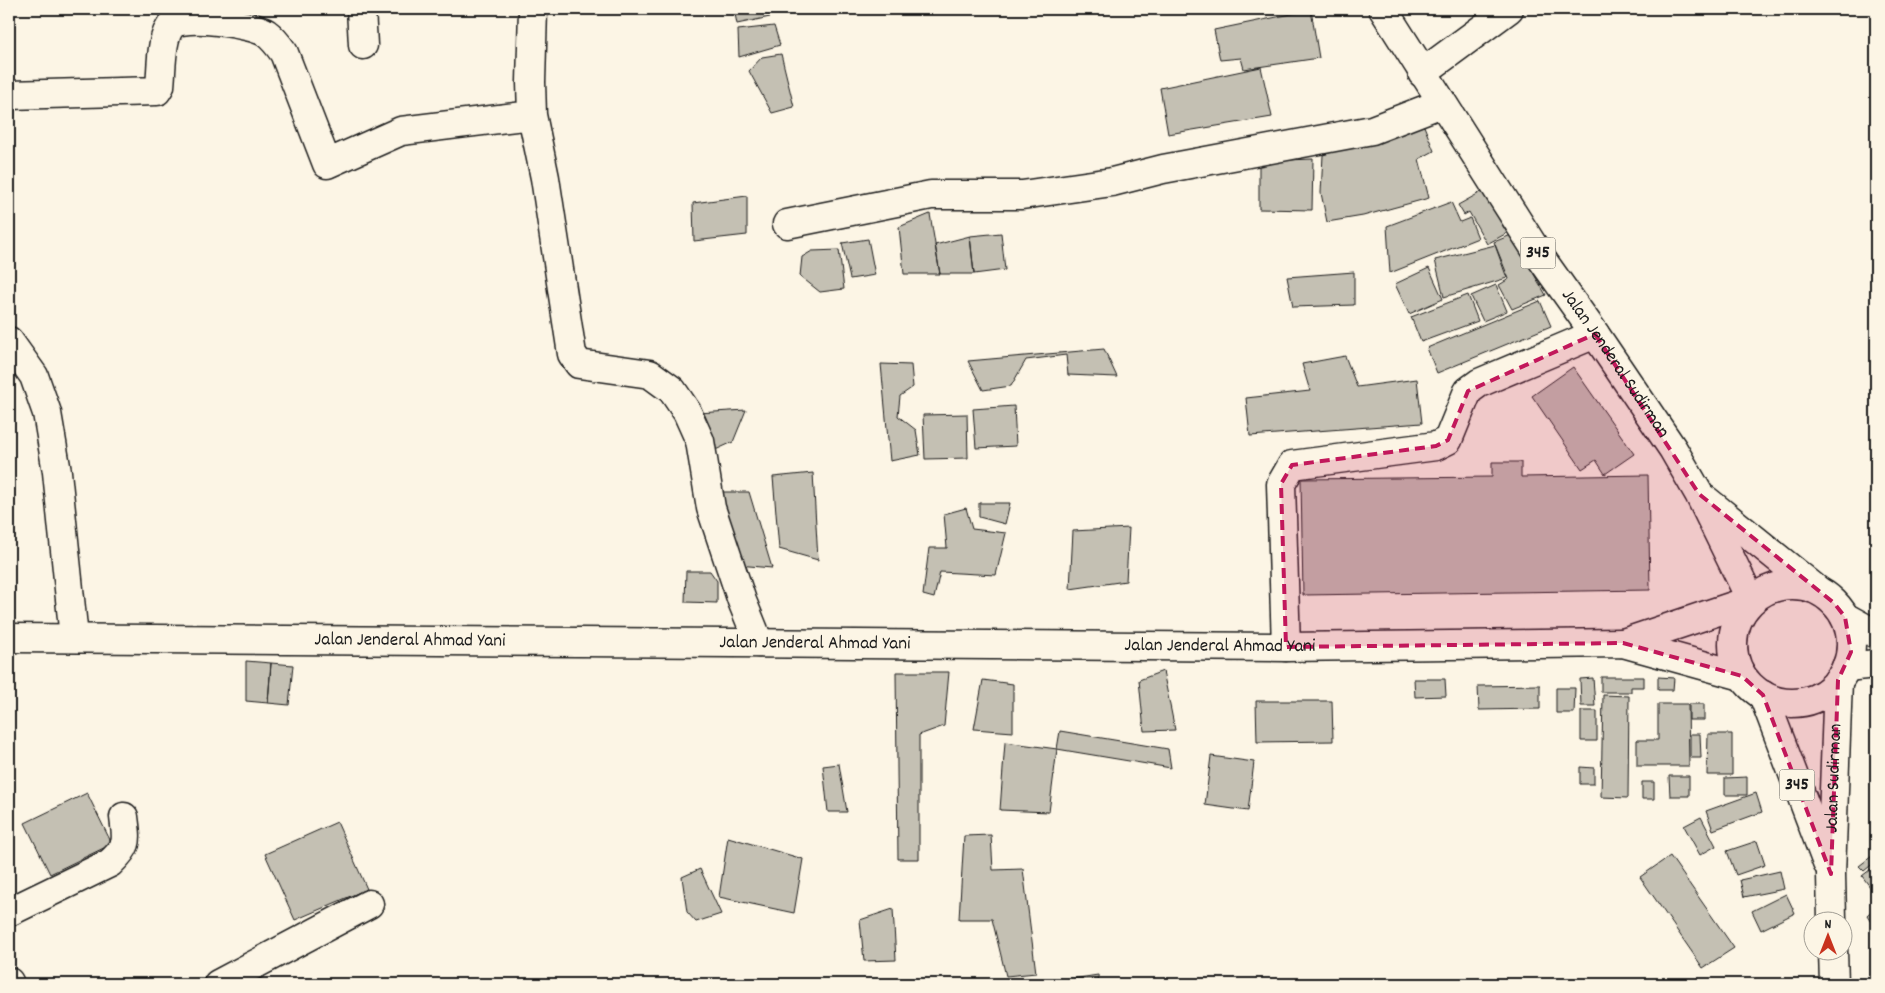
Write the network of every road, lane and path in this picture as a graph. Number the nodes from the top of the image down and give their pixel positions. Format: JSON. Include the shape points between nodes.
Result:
{"nodes":[{"id":1,"x":361,"y":9,"type":"edge"},
{"id":2,"x":533,"y":9,"type":"edge"},
{"id":3,"x":1382,"y":9,"type":"edge"},
{"id":4,"x":1509,"y":9,"type":"edge"},
{"id":5,"x":363,"y":45,"type":"dead end"},
{"id":6,"x":1422,"y":73,"type":"junction"},
{"id":7,"x":9,"y":96,"type":"edge"},
{"id":8,"x":1442,"y":103,"type":"junction"},
{"id":9,"x":532,"y":115,"type":"junction"},
{"id":10,"x":787,"y":224,"type":"dead end"},
{"id":11,"x":1595,"y":334,"type":"junction"},
{"id":12,"x":9,"y":341,"type":"edge"},
{"id":13,"x":1699,"y":494,"type":"junction"},
{"id":14,"x":1819,"y":592,"type":"junction"},
{"id":15,"x":1752,"y":600,"type":"junction"},
{"id":16,"x":1845,"y":617,"type":"junction"},
{"id":17,"x":1876,"y":634,"type":"edge"},
{"id":18,"x":9,"y":638,"type":"edge"},
{"id":19,"x":74,"y":638,"type":"junction"},
{"id":20,"x":759,"y":643,"type":"junction"},
{"id":21,"x":1623,"y":643,"type":"junction"},
{"id":22,"x":1286,"y":647,"type":"junction"},
{"id":23,"x":1876,"y":664,"type":"edge"},
{"id":24,"x":1842,"y":674,"type":"junction"},
{"id":25,"x":1742,"y":676,"type":"junction"},
{"id":26,"x":1764,"y":695,"type":"junction"},
{"id":27,"x":124,"y":817,"type":"dead end"},
{"id":28,"x":1831,"y":874,"type":"junction"},
{"id":29,"x":369,"y":904,"type":"dead end"},
{"id":30,"x":1832,"y":910,"type":"edge"},
{"id":31,"x":9,"y":912,"type":"edge"},
{"id":32,"x":1832,"y":960,"type":"edge"},
{"id":33,"x":1830,"y":983,"type":"edge"},
{"id":34,"x":218,"y":984,"type":"edge"}],
"edges":[{"from":1,"to":5,"type":"main road"},
{"from":2,"to":9,"type":"main road"},
{"from":3,"to":6,"type":"main road","name":"Jalan Jenderal Sudirman","number":"345"},
{"from":4,"to":6,"type":"main road"},
{"from":6,"to":8,"type":"main road","name":"Jalan Jenderal Sudirman","number":"345"},
{"from":7,"to":9,"type":"main road","via":[[157,91],[166,33],[172,24],[188,19],[258,29],[275,41],[284,53],[327,164],[401,131]]},
{"from":8,"to":10,"type":"main road","via":[[1372,130],[1163,169],[1112,182],[1022,195],[931,195]]},
{"from":8,"to":11,"type":"main road","name":"Jalan Jenderal Sudirman","number":"345","via":[[1541,258]]},
{"from":9,"to":20,"type":"main road","via":[[572,354],[579,364],[650,374],[672,390],[687,412],[700,441],[711,508]]},
{"from":11,"to":13,"type":"main road","name":"Jalan Jenderal Sudirman","number":"345","via":[[1673,449]]},
{"from":11,"to":22,"type":"main road","via":[[1479,383],[1468,391],[1448,440],[1436,446],[1292,465],[1281,484]]},
{"from":12,"to":19,"type":"main road","via":[[34,376],[47,413],[57,472]]},
{"from":13,"to":14,"type":"main road","name":"Jalan Jenderal Sudirman","number":"345"},
{"from":13,"to":15,"type":"main road","name":"Jalan Jenderal Sudirman","number":"345"},
{"from":14,"to":15,"type":"main road","via":[[1802,586],[1784,585],[1767,590]]},
{"from":14,"to":16,"type":"main road","via":[[1834,602]]},
{"from":15,"to":21,"type":"main road","name":"Jalan Jenderal Ahmad Yani"},
{"from":15,"to":25,"type":"main road","via":[[1741,613],[1735,628],[1735,661]]},
{"from":16,"to":17,"type":"main road"},
{"from":16,"to":24,"type":"main road","via":[[1851,652]]},
{"from":18,"to":19,"type":"main road","name":"Jalan Jenderal Ahmad Yani"},
{"from":19,"to":20,"type":"main road","name":"Jalan Jenderal Ahmad Yani"},
{"from":20,"to":22,"type":"main road","name":"Jalan Jenderal Ahmad Yani"},
{"from":21,"to":22,"type":"main road","name":"Jalan Jenderal Ahmad Yani"},
{"from":21,"to":25,"type":"main road","name":"Jalan Jenderal Ahmad Yani"},
{"from":23,"to":24,"type":"main road"},
{"from":24,"to":26,"type":"main road","via":[[1826,692],[1812,699],[1779,701]]},
{"from":24,"to":28,"type":"main road","name":"Jalan Sudirman"},
{"from":25,"to":26,"type":"main road"},
{"from":26,"to":28,"type":"main road","name":"Jalan Sudirman","number":"345"},
{"from":27,"to":31,"type":"main road","via":[[126,840],[122,851],[110,863]]},
{"from":28,"to":30,"type":"main road","name":"Jalan Sudirman","number":"345"},
{"from":29,"to":34,"type":"main road"},
{"from":32,"to":33,"type":"main road"}]}
